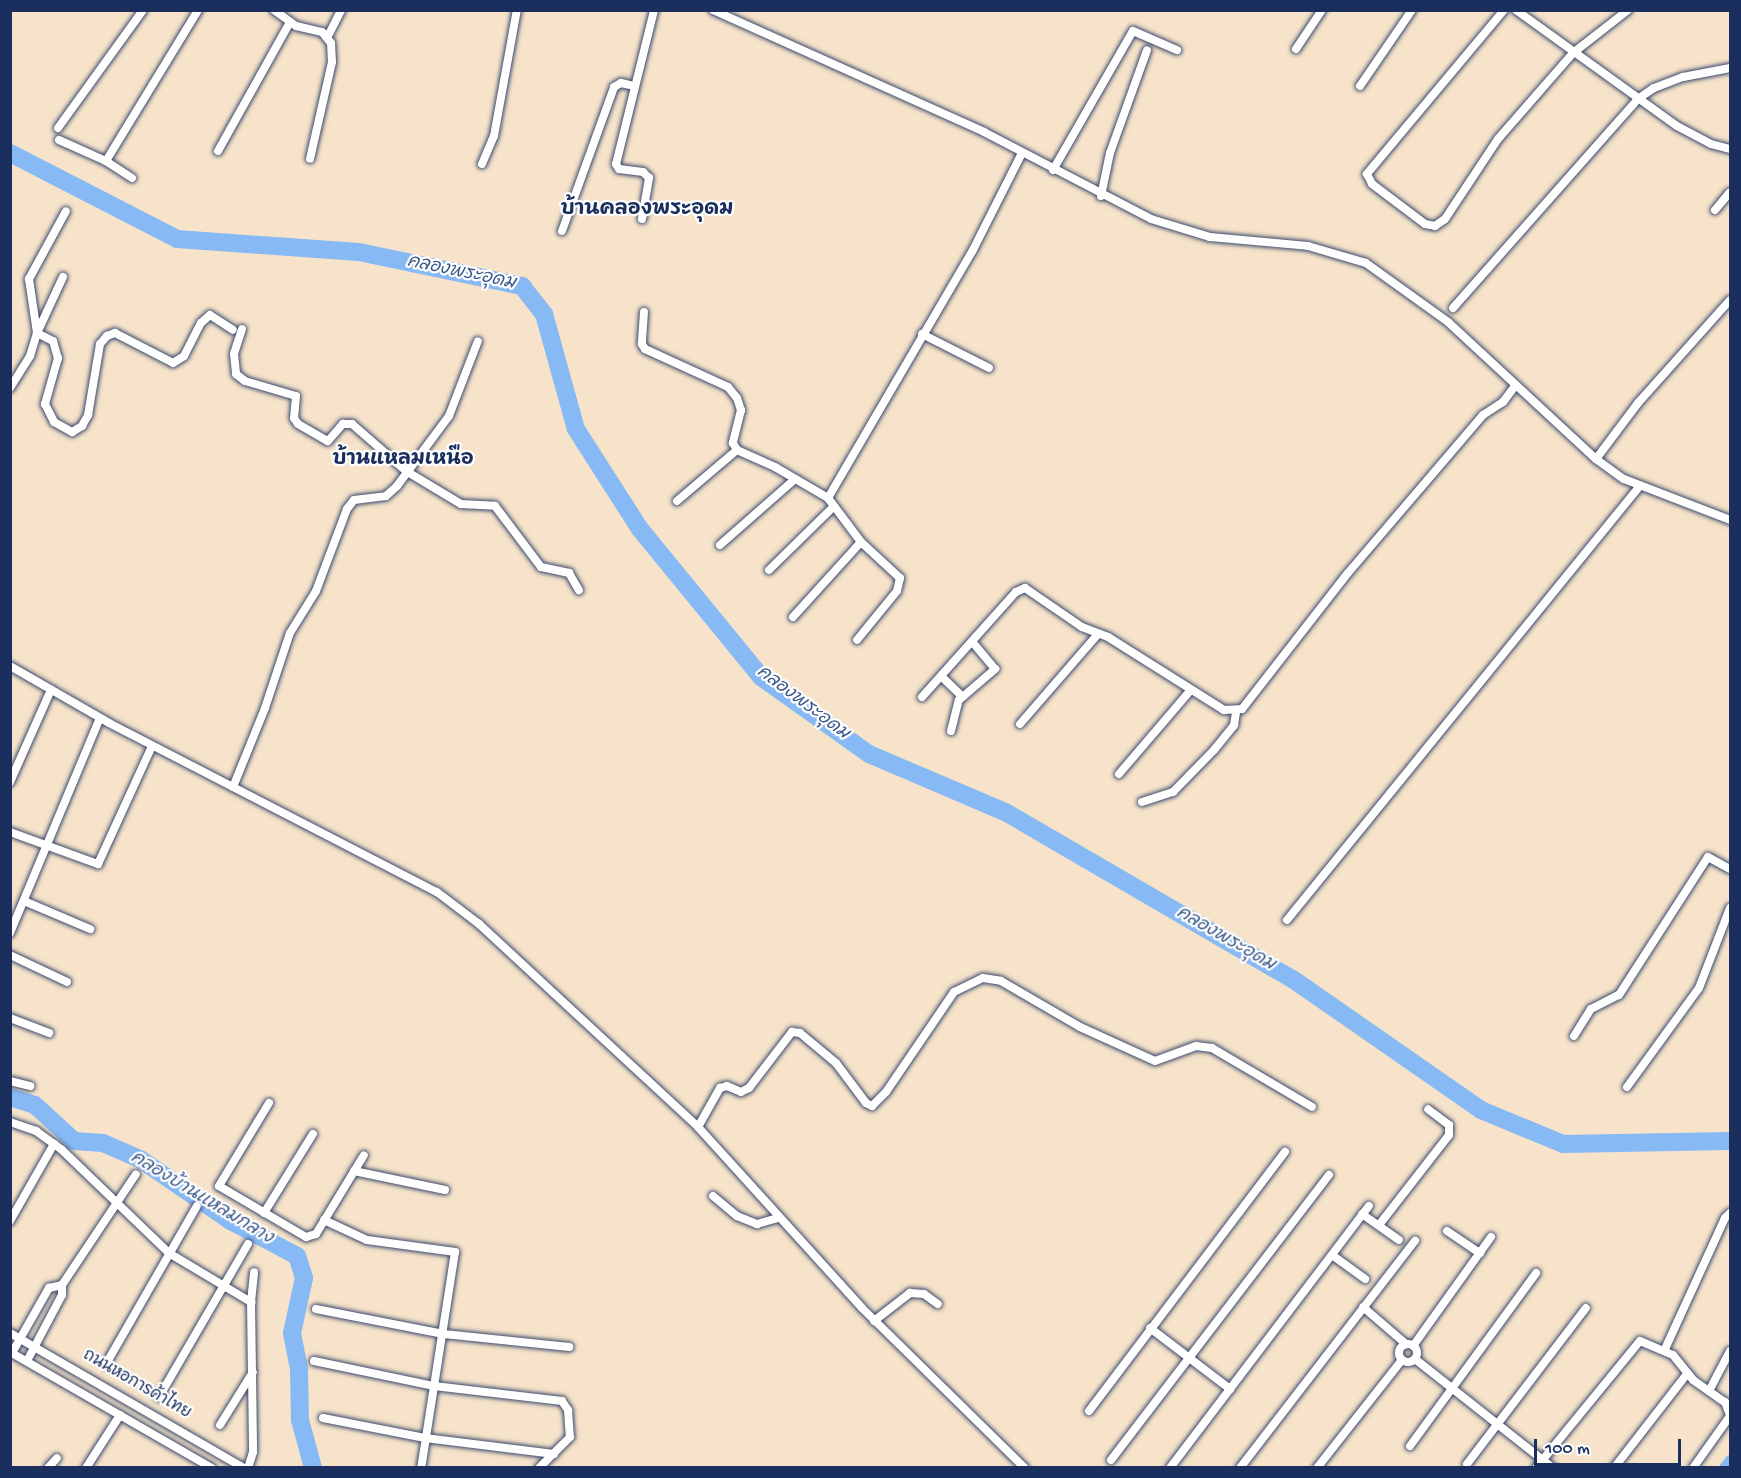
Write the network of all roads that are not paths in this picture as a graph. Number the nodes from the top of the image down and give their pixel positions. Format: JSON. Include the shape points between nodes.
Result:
{"nodes":[{"id":1,"x":143,"y":10,"type":"edge"},
{"id":2,"x":198,"y":10,"type":"edge"},
{"id":3,"x":274,"y":10,"type":"edge"},
{"id":4,"x":341,"y":10,"type":"edge"},
{"id":5,"x":517,"y":10,"type":"edge"},
{"id":6,"x":654,"y":10,"type":"edge"},
{"id":7,"x":712,"y":10,"type":"edge"},
{"id":8,"x":1322,"y":10,"type":"edge"},
{"id":9,"x":1412,"y":10,"type":"edge"},
{"id":10,"x":1504,"y":10,"type":"edge"},
{"id":11,"x":1516,"y":10,"type":"edge"},
{"id":12,"x":1628,"y":10,"type":"edge"},
{"id":13,"x":290,"y":22,"type":"junction"},
{"id":14,"x":328,"y":36,"type":"junction"},
{"id":15,"x":1296,"y":49,"type":"dead end"},
{"id":16,"x":1147,"y":50,"type":"dead end"},
{"id":17,"x":1177,"y":50,"type":"dead end"},
{"id":18,"x":1573,"y":53,"type":"junction"},
{"id":19,"x":1731,"y":68,"type":"edge"},
{"id":20,"x":634,"y":86,"type":"junction"},
{"id":21,"x":1360,"y":86,"type":"dead end"},
{"id":22,"x":1638,"y":99,"type":"junction"},
{"id":23,"x":58,"y":128,"type":"dead end"},
{"id":24,"x":59,"y":140,"type":"dead end"},
{"id":25,"x":1730,"y":150,"type":"edge"},
{"id":26,"x":218,"y":151,"type":"dead end"},
{"id":27,"x":1022,"y":153,"type":"junction"},
{"id":28,"x":310,"y":159,"type":"dead end"},
{"id":29,"x":106,"y":161,"type":"junction"},
{"id":30,"x":482,"y":164,"type":"dead end"},
{"id":31,"x":1053,"y":170,"type":"junction"},
{"id":32,"x":132,"y":178,"type":"dead end"},
{"id":33,"x":1731,"y":192,"type":"edge"},
{"id":34,"x":1101,"y":196,"type":"junction"},
{"id":35,"x":1715,"y":210,"type":"dead end"},
{"id":36,"x":66,"y":211,"type":"dead end"},
{"id":37,"x":642,"y":219,"type":"dead end"},
{"id":38,"x":562,"y":231,"type":"dead end"},
{"id":39,"x":63,"y":277,"type":"dead end"},
{"id":40,"x":1731,"y":300,"type":"edge"},
{"id":41,"x":1453,"y":308,"type":"dead end"},
{"id":42,"x":644,"y":312,"type":"dead end"},
{"id":43,"x":37,"y":333,"type":"junction"},
{"id":44,"x":922,"y":334,"type":"junction"},
{"id":45,"x":478,"y":341,"type":"dead end"},
{"id":46,"x":989,"y":368,"type":"dead end"},
{"id":47,"x":1516,"y":385,"type":"junction"},
{"id":48,"x":10,"y":388,"type":"edge"},
{"id":49,"x":736,"y":450,"type":"junction"},
{"id":50,"x":1596,"y":459,"type":"junction"},
{"id":51,"x":406,"y":471,"type":"junction"},
{"id":52,"x":794,"y":480,"type":"junction"},
{"id":53,"x":1639,"y":487,"type":"junction"},
{"id":54,"x":828,"y":498,"type":"junction"},
{"id":55,"x":677,"y":501,"type":"dead end"},
{"id":56,"x":832,"y":508,"type":"junction"},
{"id":57,"x":1731,"y":520,"type":"edge"},
{"id":58,"x":861,"y":542,"type":"junction"},
{"id":59,"x":720,"y":545,"type":"dead end"},
{"id":60,"x":769,"y":570,"type":"dead end"},
{"id":61,"x":579,"y":590,"type":"dead end"},
{"id":62,"x":793,"y":617,"type":"dead end"},
{"id":63,"x":1098,"y":634,"type":"junction"},
{"id":64,"x":857,"y":640,"type":"dead end"},
{"id":65,"x":972,"y":642,"type":"junction"},
{"id":66,"x":10,"y":666,"type":"edge"},
{"id":67,"x":941,"y":676,"type":"junction"},
{"id":68,"x":51,"y":690,"type":"junction"},
{"id":69,"x":1190,"y":691,"type":"junction"},
{"id":70,"x":962,"y":696,"type":"junction"},
{"id":71,"x":922,"y":697,"type":"dead end"},
{"id":72,"x":1236,"y":712,"type":"junction"},
{"id":73,"x":100,"y":718,"type":"junction"},
{"id":74,"x":1020,"y":724,"type":"dead end"},
{"id":75,"x":951,"y":731,"type":"dead end"},
{"id":76,"x":152,"y":746,"type":"junction"},
{"id":77,"x":1119,"y":774,"type":"dead end"},
{"id":78,"x":10,"y":782,"type":"edge"},
{"id":79,"x":233,"y":788,"type":"junction"},
{"id":80,"x":1142,"y":802,"type":"dead end"},
{"id":81,"x":10,"y":832,"type":"edge"},
{"id":82,"x":47,"y":846,"type":"junction"},
{"id":83,"x":1731,"y":869,"type":"edge"},
{"id":84,"x":24,"y":901,"type":"junction"},
{"id":85,"x":1731,"y":908,"type":"edge"},
{"id":86,"x":1287,"y":920,"type":"dead end"},
{"id":87,"x":90,"y":929,"type":"dead end"},
{"id":88,"x":10,"y":933,"type":"edge"},
{"id":89,"x":10,"y":955,"type":"edge"},
{"id":90,"x":67,"y":982,"type":"dead end"},
{"id":91,"x":10,"y":1018,"type":"edge"},
{"id":92,"x":49,"y":1033,"type":"dead end"},
{"id":93,"x":1575,"y":1036,"type":"dead end"},
{"id":94,"x":10,"y":1081,"type":"edge"},
{"id":95,"x":30,"y":1086,"type":"dead end"},
{"id":96,"x":1627,"y":1087,"type":"dead end"},
{"id":97,"x":269,"y":1103,"type":"dead end"},
{"id":98,"x":1312,"y":1107,"type":"dead end"},
{"id":99,"x":1428,"y":1109,"type":"dead end"},
{"id":100,"x":10,"y":1122,"type":"edge"},
{"id":101,"x":698,"y":1126,"type":"junction"},
{"id":102,"x":313,"y":1134,"type":"dead end"},
{"id":103,"x":54,"y":1144,"type":"junction"},
{"id":104,"x":1285,"y":1152,"type":"dead end"},
{"id":105,"x":364,"y":1155,"type":"dead end"},
{"id":106,"x":354,"y":1171,"type":"junction"},
{"id":107,"x":136,"y":1174,"type":"dead end"},
{"id":108,"x":1329,"y":1175,"type":"dead end"},
{"id":109,"x":445,"y":1190,"type":"dead end"},
{"id":110,"x":713,"y":1196,"type":"dead end"},
{"id":111,"x":114,"y":1205,"type":"junction"},
{"id":112,"x":197,"y":1206,"type":"dead end"},
{"id":113,"x":1369,"y":1206,"type":"dead end"},
{"id":114,"x":264,"y":1213,"type":"junction"},
{"id":115,"x":1731,"y":1213,"type":"edge"},
{"id":116,"x":1362,"y":1214,"type":"junction"},
{"id":117,"x":778,"y":1218,"type":"junction"},
{"id":118,"x":324,"y":1220,"type":"junction"},
{"id":119,"x":10,"y":1221,"type":"edge"},
{"id":120,"x":1379,"y":1226,"type":"junction"},
{"id":121,"x":1447,"y":1231,"type":"dead end"},
{"id":122,"x":1491,"y":1237,"type":"dead end"},
{"id":123,"x":1399,"y":1240,"type":"dead end"},
{"id":124,"x":1415,"y":1241,"type":"dead end"},
{"id":125,"x":248,"y":1244,"type":"dead end"},
{"id":126,"x":168,"y":1253,"type":"junction"},
{"id":127,"x":1480,"y":1253,"type":"junction"},
{"id":128,"x":1332,"y":1255,"type":"junction"},
{"id":129,"x":254,"y":1272,"type":"dead end"},
{"id":130,"x":1536,"y":1273,"type":"dead end"},
{"id":131,"x":1365,"y":1279,"type":"dead end"},
{"id":132,"x":224,"y":1284,"type":"junction"},
{"id":133,"x":62,"y":1285,"type":"junction"},
{"id":134,"x":251,"y":1302,"type":"junction"},
{"id":135,"x":938,"y":1304,"type":"dead end"},
{"id":136,"x":1363,"y":1307,"type":"junction"},
{"id":137,"x":1586,"y":1308,"type":"dead end"},
{"id":138,"x":316,"y":1309,"type":"dead end"},
{"id":139,"x":874,"y":1321,"type":"junction"},
{"id":140,"x":1150,"y":1328,"type":"junction"},
{"id":141,"x":10,"y":1333,"type":"edge"},
{"id":142,"x":444,"y":1334,"type":"junction"},
{"id":143,"x":20,"y":1338,"type":"junction"},
{"id":144,"x":35,"y":1345,"type":"junction"},
{"id":145,"x":1410,"y":1345,"type":"junction"},
{"id":146,"x":569,"y":1347,"type":"dead end"},
{"id":147,"x":1665,"y":1349,"type":"junction"},
{"id":148,"x":1731,"y":1351,"type":"edge"},
{"id":149,"x":11,"y":1352,"type":"edge"},
{"id":150,"x":1189,"y":1357,"type":"junction"},
{"id":151,"x":1415,"y":1359,"type":"junction"},
{"id":152,"x":1402,"y":1360,"type":"junction"},
{"id":153,"x":27,"y":1361,"type":"junction"},
{"id":154,"x":314,"y":1361,"type":"dead end"},
{"id":155,"x":106,"y":1364,"type":"dead end"},
{"id":156,"x":253,"y":1372,"type":"junction"},
{"id":157,"x":1687,"y":1374,"type":"junction"},
{"id":158,"x":434,"y":1386,"type":"junction"},
{"id":159,"x":1451,"y":1388,"type":"junction"},
{"id":160,"x":1230,"y":1389,"type":"junction"},
{"id":161,"x":1709,"y":1391,"type":"junction"},
{"id":162,"x":159,"y":1397,"type":"dead end"},
{"id":163,"x":1089,"y":1412,"type":"dead end"},
{"id":164,"x":120,"y":1415,"type":"junction"},
{"id":165,"x":1731,"y":1415,"type":"edge"},
{"id":166,"x":323,"y":1418,"type":"dead end"},
{"id":167,"x":220,"y":1425,"type":"dead end"},
{"id":168,"x":1499,"y":1426,"type":"junction"},
{"id":169,"x":425,"y":1438,"type":"junction"},
{"id":170,"x":1410,"y":1446,"type":"dead end"},
{"id":171,"x":554,"y":1454,"type":"junction"},
{"id":172,"x":57,"y":1458,"type":"dead end"},
{"id":173,"x":1112,"y":1460,"type":"dead end"},
{"id":174,"x":1542,"y":1460,"type":"junction"},
{"id":175,"x":1467,"y":1464,"type":"dead end"},
{"id":176,"x":48,"y":1467,"type":"edge"},
{"id":177,"x":86,"y":1467,"type":"edge"},
{"id":178,"x":212,"y":1467,"type":"edge"},
{"id":179,"x":246,"y":1467,"type":"edge"},
{"id":180,"x":421,"y":1467,"type":"edge"},
{"id":181,"x":539,"y":1467,"type":"edge"},
{"id":182,"x":1025,"y":1467,"type":"edge"},
{"id":183,"x":1170,"y":1467,"type":"edge"},
{"id":184,"x":1240,"y":1467,"type":"edge"},
{"id":185,"x":1317,"y":1467,"type":"edge"},
{"id":186,"x":1536,"y":1467,"type":"edge"},
{"id":187,"x":1553,"y":1467,"type":"edge"},
{"id":188,"x":1614,"y":1467,"type":"edge"},
{"id":189,"x":1693,"y":1467,"type":"edge"}],
"edges":[{"from":1,"to":23,"type":"street"},
{"from":2,"to":29,"type":"street"},
{"from":3,"to":13,"type":"street"},
{"from":4,"to":14,"type":"street"},
{"from":5,"to":30,"type":"street","via":[[494,136]]},
{"from":6,"to":20,"type":"street"},
{"from":7,"to":27,"type":"street"},
{"from":8,"to":15,"type":"street"},
{"from":9,"to":21,"type":"street"},
{"from":10,"to":18,"type":"street","via":[[1416,120],[1369,169],[1372,184],[1416,220],[1435,226],[1445,219],[1498,139]]},
{"from":11,"to":18,"type":"street"},
{"from":12,"to":18,"type":"street"},
{"from":13,"to":14,"type":"street"},
{"from":13,"to":26,"type":"street"},
{"from":14,"to":28,"type":"street","via":[[332,62]]},
{"from":16,"to":34,"type":"street","via":[[1110,153]]},
{"from":17,"to":31,"type":"street","via":[[1133,31]]},
{"from":18,"to":22,"type":"street"},
{"from":19,"to":22,"type":"street","via":[[1683,77]]},
{"from":20,"to":37,"type":"street","via":[[616,164],[618,169],[648,175],[650,183]]},
{"from":20,"to":38,"type":"street","via":[[621,83],[614,87]]},
{"from":22,"to":25,"type":"street","via":[[1677,126]]},
{"from":22,"to":41,"type":"street"},
{"from":24,"to":29,"type":"street"},
{"from":27,"to":31,"type":"street"},
{"from":27,"to":44,"type":"street","via":[[973,250]]},
{"from":29,"to":32,"type":"street"},
{"from":31,"to":34,"type":"street"},
{"from":33,"to":35,"type":"street"},
{"from":34,"to":47,"type":"street","via":[[1181,231],[1308,246],[1366,263],[1424,302]]},
{"from":36,"to":43,"type":"street","via":[[28,279]]},
{"from":39,"to":43,"type":"street"},
{"from":40,"to":50,"type":"street","via":[[1638,403]]},
{"from":42,"to":49,"type":"street","via":[[645,349],[728,387],[738,398],[741,410],[733,443]]},
{"from":43,"to":48,"type":"street","via":[[30,356]]},
{"from":43,"to":51,"type":"street","via":[[53,341],[58,358],[45,404],[54,422],[72,432],[82,426],[87,415],[100,344],[107,336],[115,333],[173,363],[184,356],[201,323],[210,315],[238,330],[234,354],[239,377],[296,396],[294,418],[323,439],[331,441],[343,424],[352,424]]},
{"from":44,"to":46,"type":"street"},
{"from":44,"to":54,"type":"street"},
{"from":45,"to":51,"type":"street","via":[[449,416]]},
{"from":47,"to":50,"type":"street"},
{"from":47,"to":72,"type":"street","via":[[1503,402],[1483,415]]},
{"from":49,"to":52,"type":"street"},
{"from":49,"to":55,"type":"street"},
{"from":50,"to":53,"type":"street"},
{"from":51,"to":61,"type":"street","via":[[461,504],[495,506],[541,567],[569,573]]},
{"from":51,"to":79,"type":"street","via":[[386,496],[364,496],[347,509],[316,591],[290,633]]},
{"from":52,"to":54,"type":"street"},
{"from":52,"to":59,"type":"street"},
{"from":53,"to":57,"type":"street"},
{"from":53,"to":86,"type":"street"},
{"from":54,"to":56,"type":"street"},
{"from":56,"to":58,"type":"street"},
{"from":56,"to":60,"type":"street"},
{"from":58,"to":62,"type":"street"},
{"from":58,"to":64,"type":"street","via":[[901,581]]},
{"from":63,"to":65,"type":"street","via":[[1025,588],[1016,592]]},
{"from":63,"to":69,"type":"street"},
{"from":63,"to":74,"type":"street"},
{"from":65,"to":67,"type":"street"},
{"from":65,"to":70,"type":"street","via":[[995,669]]},
{"from":66,"to":68,"type":"street"},
{"from":67,"to":70,"type":"street"},
{"from":67,"to":71,"type":"street"},
{"from":68,"to":73,"type":"street"},
{"from":68,"to":78,"type":"street"},
{"from":69,"to":72,"type":"street","via":[[1224,710]]},
{"from":69,"to":77,"type":"street"},
{"from":70,"to":75,"type":"street"},
{"from":72,"to":80,"type":"street","via":[[1234,725],[1221,742],[1173,792]]},
{"from":73,"to":76,"type":"street"},
{"from":73,"to":82,"type":"street"},
{"from":76,"to":79,"type":"street"},
{"from":76,"to":82,"type":"street","via":[[98,864]]},
{"from":79,"to":101,"type":"street","via":[[437,892],[513,954]]},
{"from":81,"to":82,"type":"street"},
{"from":82,"to":84,"type":"street"},
{"from":83,"to":93,"type":"street","via":[[1708,857],[1619,995],[1591,1009]]},
{"from":84,"to":87,"type":"street"},
{"from":84,"to":88,"type":"street"},
{"from":85,"to":96,"type":"street","via":[[1699,988]]},
{"from":89,"to":90,"type":"street"},
{"from":91,"to":92,"type":"street"},
{"from":94,"to":95,"type":"street"},
{"from":97,"to":114,"type":"street","via":[[219,1186]]},
{"from":98,"to":101,"type":"street","via":[[1212,1048],[1196,1046],[1155,1060],[1080,1027],[1001,981],[983,978],[954,992],[873,1106],[866,1103],[836,1063],[800,1033],[792,1032],[748,1089],[741,1092],[727,1086],[720,1088]]},
{"from":99,"to":120,"type":"street","via":[[1449,1125],[1449,1135]]},
{"from":100,"to":103,"type":"street","via":[[36,1131]]},
{"from":101,"to":117,"type":"street"},
{"from":102,"to":114,"type":"street"},
{"from":103,"to":111,"type":"street"},
{"from":103,"to":119,"type":"street"},
{"from":104,"to":140,"type":"street"},
{"from":105,"to":106,"type":"street"},
{"from":106,"to":109,"type":"street"},
{"from":106,"to":118,"type":"street"},
{"from":107,"to":111,"type":"street"},
{"from":108,"to":150,"type":"street"},
{"from":110,"to":117,"type":"street","via":[[737,1216],[757,1224]]},
{"from":111,"to":126,"type":"street"},
{"from":111,"to":133,"type":"street"},
{"from":112,"to":126,"type":"street"},
{"from":113,"to":116,"type":"street"},
{"from":114,"to":118,"type":"street","via":[[306,1237],[316,1234]]},
{"from":115,"to":147,"type":"street","via":[[1725,1218]]},
{"from":116,"to":120,"type":"street"},
{"from":116,"to":128,"type":"street"},
{"from":117,"to":139,"type":"street"},
{"from":118,"to":142,"type":"street","via":[[367,1240],[455,1252]]},
{"from":120,"to":123,"type":"street"},
{"from":121,"to":127,"type":"street"},
{"from":122,"to":127,"type":"street"},
{"from":124,"to":136,"type":"street"},
{"from":125,"to":132,"type":"street"},
{"from":126,"to":132,"type":"street"},
{"from":126,"to":155,"type":"street"},
{"from":127,"to":145,"type":"street"},
{"from":128,"to":131,"type":"street"},
{"from":128,"to":160,"type":"street"},
{"from":129,"to":134,"type":"street"},
{"from":130,"to":159,"type":"street"},
{"from":132,"to":134,"type":"street"},
{"from":132,"to":162,"type":"street"},
{"from":133,"to":143,"type":"street","via":[[49,1288]]},
{"from":133,"to":144,"type":"street","via":[[62,1295]]},
{"from":134,"to":156,"type":"street"},
{"from":135,"to":139,"type":"street","via":[[924,1294],[910,1293]]},
{"from":136,"to":145,"type":"street"},
{"from":136,"to":184,"type":"street"},
{"from":137,"to":168,"type":"street"},
{"from":138,"to":142,"type":"street"},
{"from":139,"to":182,"type":"street"},
{"from":140,"to":150,"type":"street"},
{"from":140,"to":163,"type":"street"},
{"from":141,"to":143,"type":"street","name":"ถนนหอการค้าไทย"},
{"from":142,"to":146,"type":"street"},
{"from":142,"to":158,"type":"street"},
{"from":143,"to":144,"type":"street","name":"ถนนหอการค้าไทย"},
{"from":143,"to":149,"type":"street"},
{"from":144,"to":153,"type":"street"},
{"from":144,"to":179,"type":"street","name":"ถนนหอการค้าไทย"},
{"from":145,"to":151,"type":"street","via":[[1417,1352]]},
{"from":145,"to":152,"type":"street","via":[[1399,1351]]},
{"from":147,"to":157,"type":"street","via":[[1682,1362]]},
{"from":147,"to":174,"type":"street","via":[[1646,1341],[1634,1345]]},
{"from":148,"to":161,"type":"street"},
{"from":149,"to":153,"type":"street","name":"ถนนหอการค้าไทย"},
{"from":150,"to":160,"type":"street"},
{"from":150,"to":173,"type":"street"},
{"from":151,"to":152,"type":"street"},
{"from":151,"to":159,"type":"street"},
{"from":152,"to":185,"type":"street"},
{"from":153,"to":164,"type":"street","name":"ถนนหอการค้าไทย"},
{"from":154,"to":158,"type":"street"},
{"from":156,"to":167,"type":"street"},
{"from":156,"to":179,"type":"street","via":[[253,1452]]},
{"from":157,"to":161,"type":"street"},
{"from":157,"to":188,"type":"street"},
{"from":158,"to":169,"type":"street"},
{"from":158,"to":171,"type":"street","via":[[562,1401],[568,1410],[570,1437]]},
{"from":159,"to":168,"type":"street"},
{"from":159,"to":170,"type":"street"},
{"from":160,"to":183,"type":"street"},
{"from":161,"to":165,"type":"street","via":[[1725,1402]]},
{"from":164,"to":177,"type":"street"},
{"from":164,"to":178,"type":"street","name":"ถนนหอการค้าไทย"},
{"from":165,"to":189,"type":"street"},
{"from":166,"to":169,"type":"street"},
{"from":168,"to":174,"type":"street"},
{"from":168,"to":175,"type":"street"},
{"from":169,"to":171,"type":"street"},
{"from":169,"to":180,"type":"street"},
{"from":171,"to":181,"type":"street"},
{"from":172,"to":176,"type":"street"},
{"from":174,"to":186,"type":"street"},
{"from":174,"to":187,"type":"street"}]}
